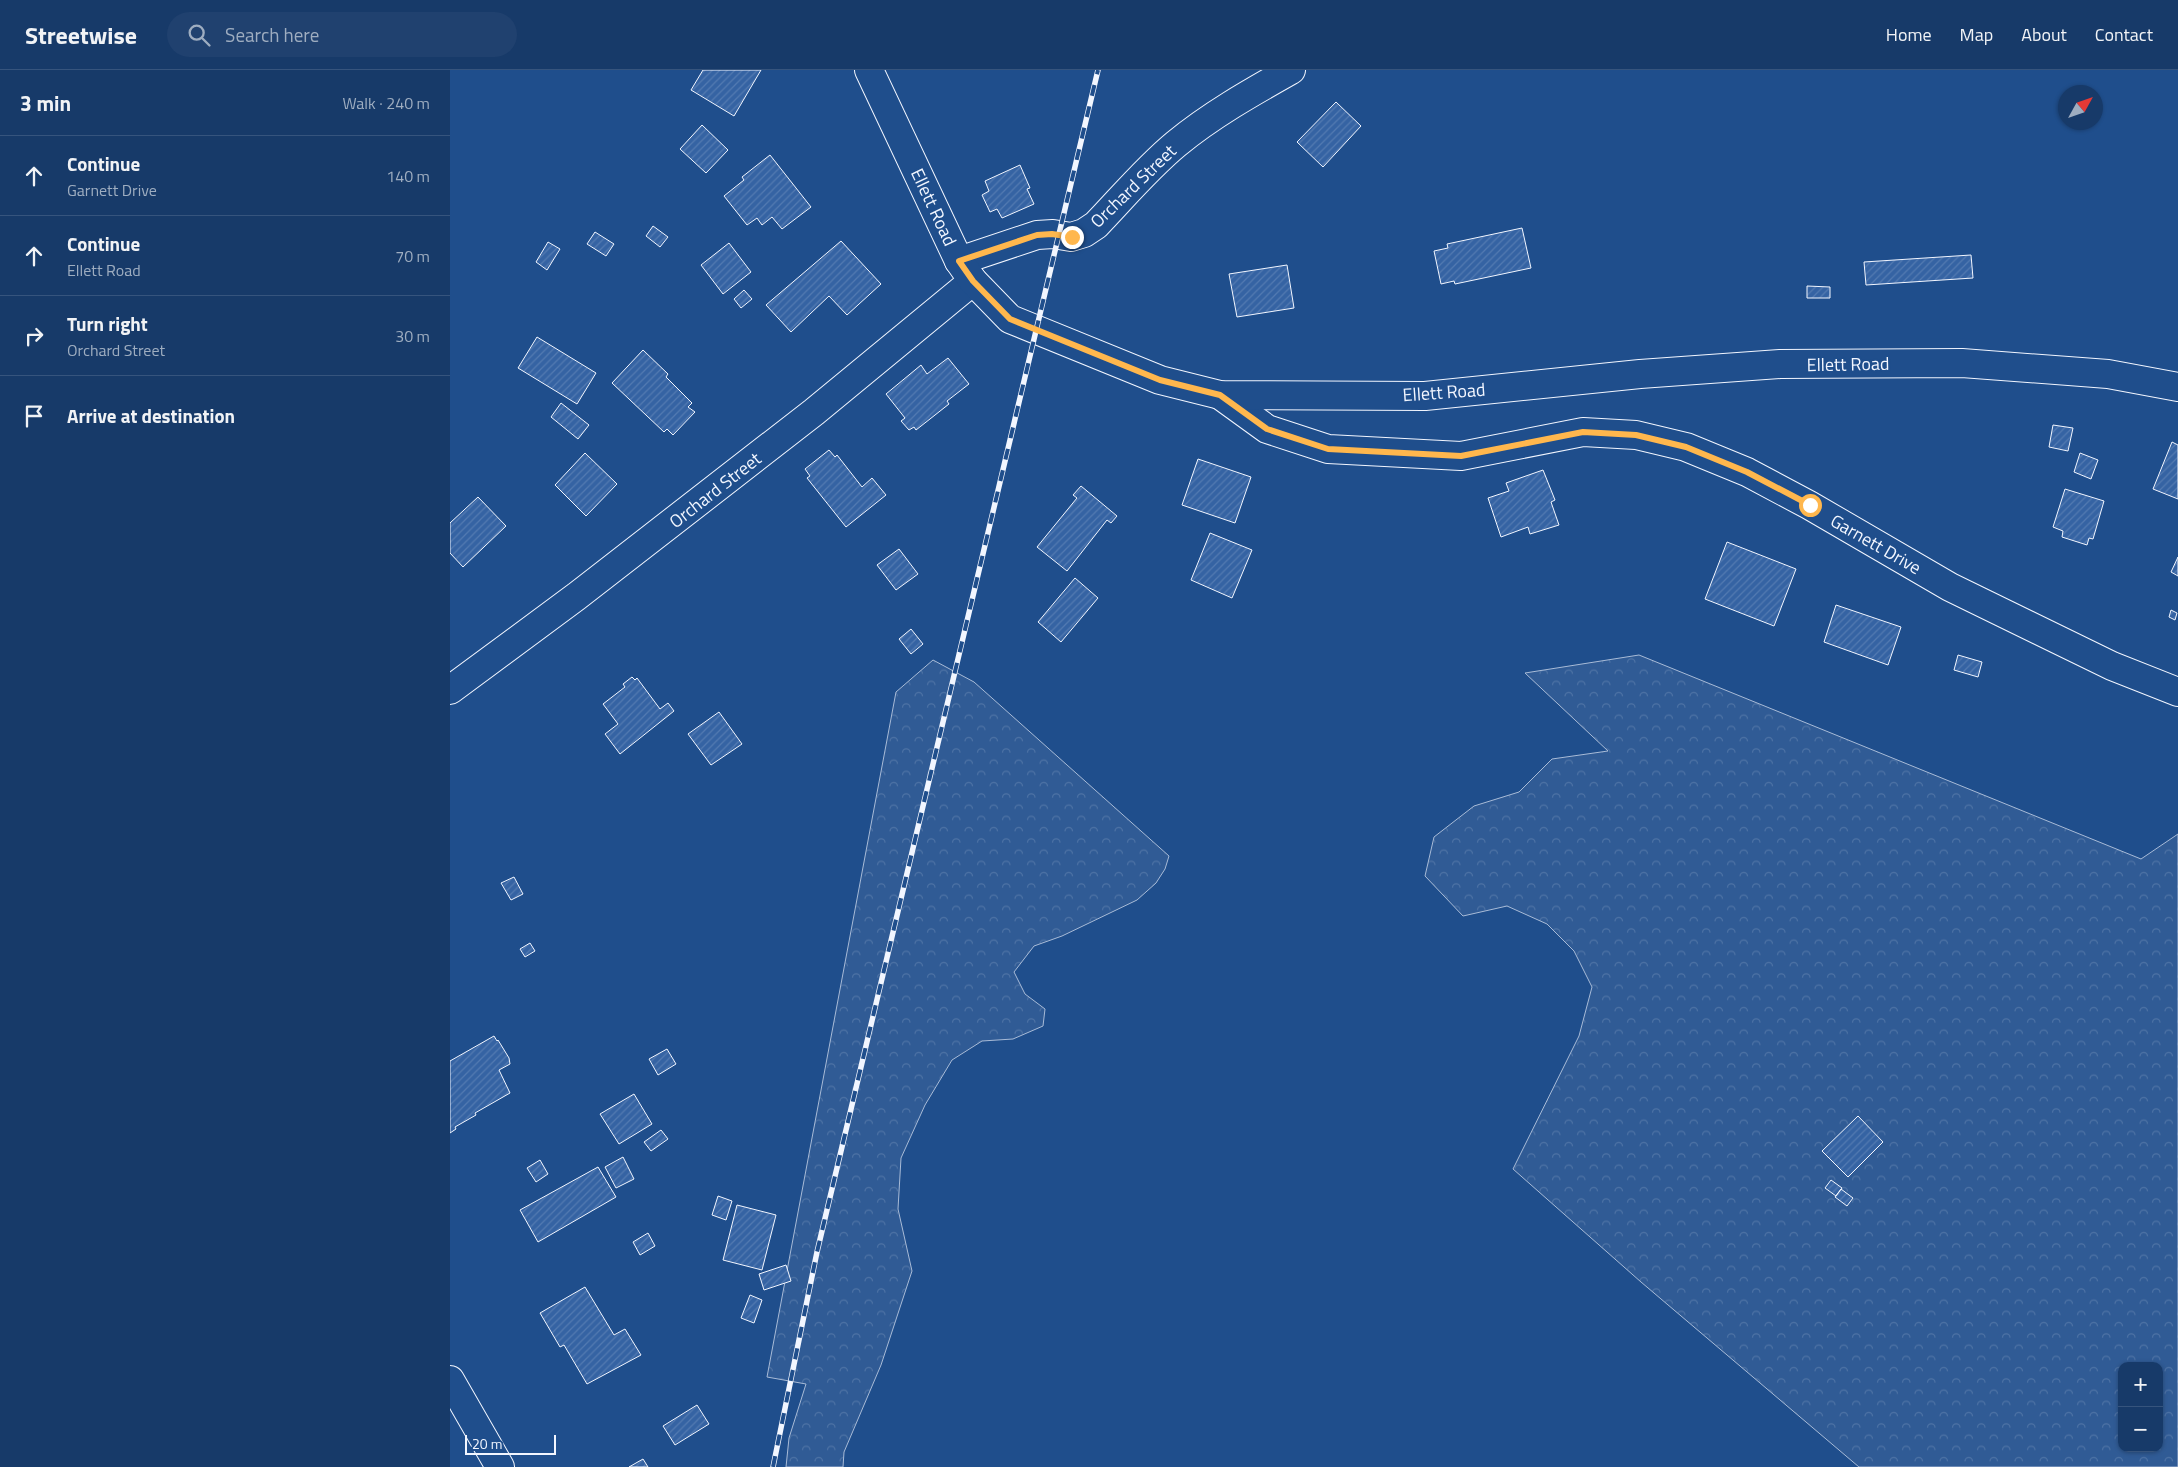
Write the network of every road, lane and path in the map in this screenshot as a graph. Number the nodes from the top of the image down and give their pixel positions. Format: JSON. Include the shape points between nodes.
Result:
{"nodes":[{"id":1,"x":868,"y":70,"type":"edge"},
{"id":2,"x":1291,"y":70,"type":"edge"},
{"id":3,"x":966,"y":271,"type":"junction"},
{"id":4,"x":2178,"y":388,"type":"edge"},
{"id":5,"x":1220,"y":395,"type":"junction"},
{"id":6,"x":450,"y":690,"type":"edge"},
{"id":7,"x":2178,"y":692,"type":"edge"},
{"id":8,"x":450,"y":1380,"type":"edge"},
{"id":9,"x":500,"y":1467,"type":"edge"}],
"edges":[{"from":1,"to":3,"type":"street","name":"Ellett Road"},
{"from":2,"to":3,"type":"street","name":"Orchard Street","via":[[1198,126],[1174,145],[1096,225],[1084,233],[1072,237],[1037,235]]},
{"from":3,"to":5,"type":"street","name":"Ellett Road","via":[[1010,319],[1160,380]]},
{"from":3,"to":6,"type":"street","name":"Orchard Street","via":[[814,412]]},
{"from":4,"to":5,"type":"street","name":"Ellett Road","via":[[2108,374],[1962,363],[1780,364],[1640,374],[1425,396]]},
{"from":5,"to":7,"type":"street","name":"Garnett Drive","via":[[1267,429],[1328,449],[1461,456],[1583,432],[1636,435],[1686,447],[1747,472],[1810,505],[1950,587],[2112,666]]},
{"from":8,"to":9,"type":"street"}]}
